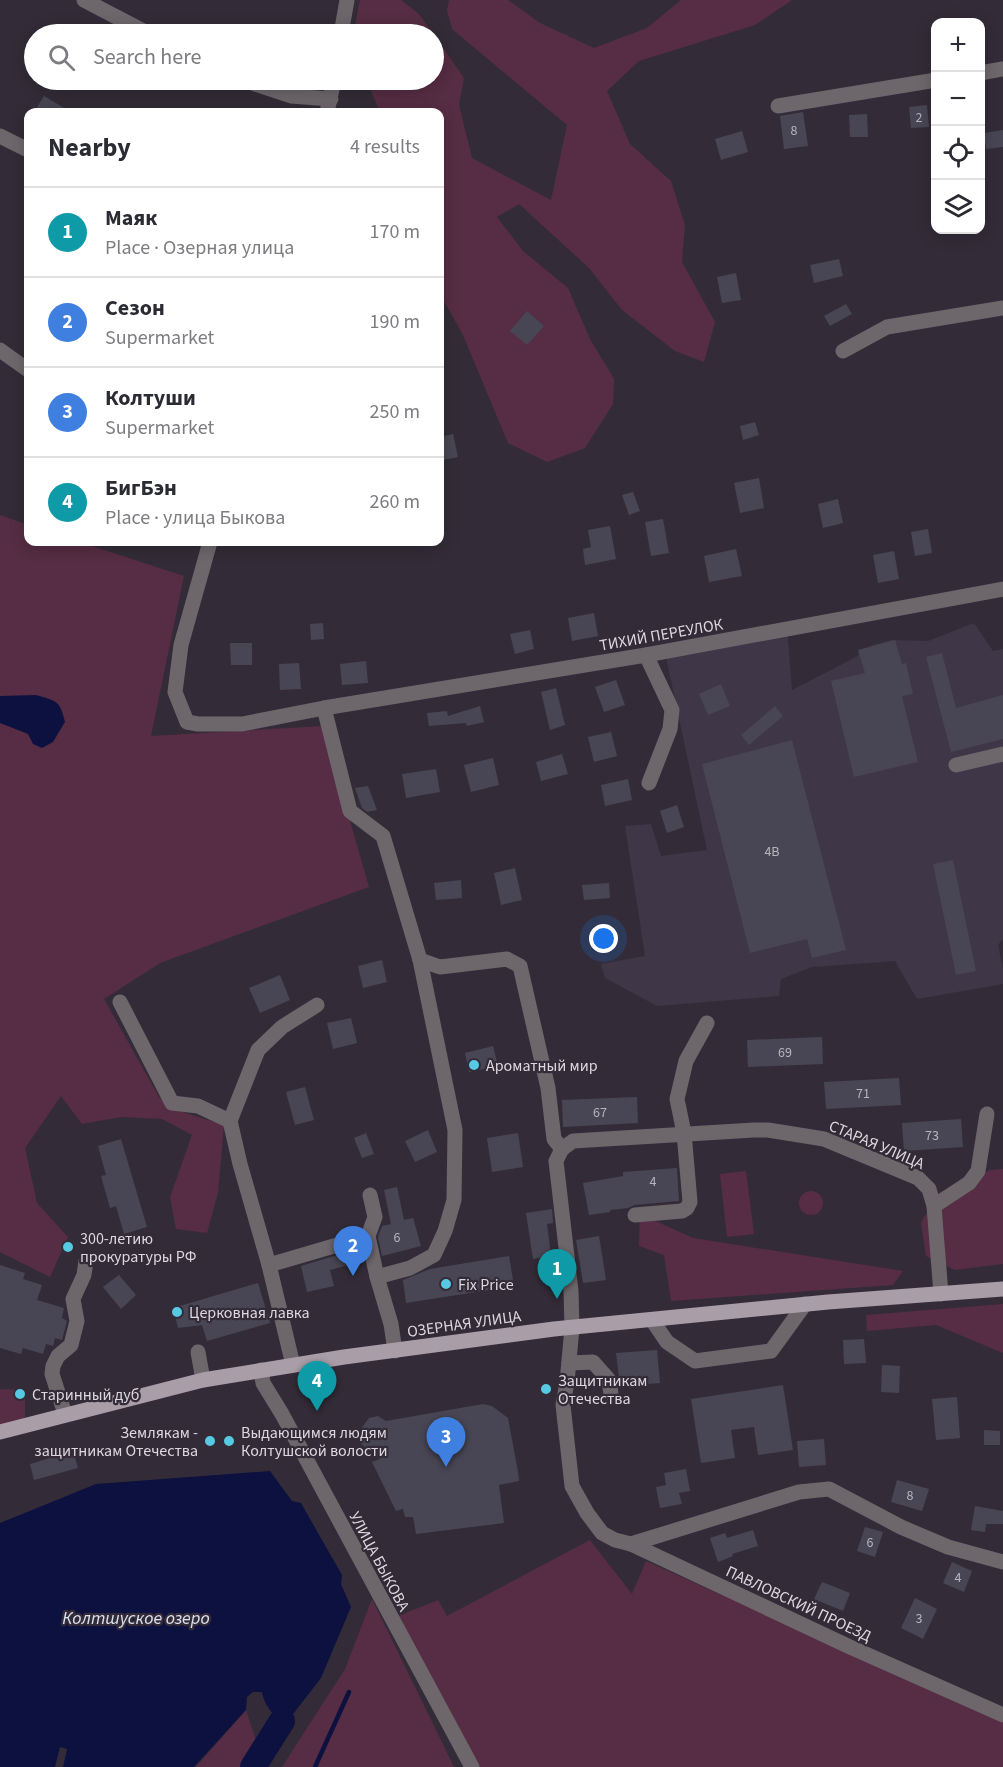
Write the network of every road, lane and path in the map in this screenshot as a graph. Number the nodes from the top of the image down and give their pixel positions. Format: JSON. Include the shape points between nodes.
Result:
{"nodes":[{"id":1,"x":84,"y":0,"type":"edge"},
{"id":2,"x":347,"y":0,"type":"edge"},
{"id":3,"x":130,"y":24,"type":"edge"},
{"id":4,"x":343,"y":24,"type":"edge"},
{"id":5,"x":1003,"y":69,"type":"edge"},
{"id":6,"x":985,"y":72,"type":"edge"},
{"id":7,"x":931,"y":81,"type":"edge"},
{"id":8,"x":273,"y":90,"type":"edge"},
{"id":9,"x":332,"y":90,"type":"edge"},
{"id":10,"x":329,"y":106,"type":"edge"},
{"id":11,"x":778,"y":106,"type":"dead end"},
{"id":12,"x":0,"y":136,"type":"edge"},
{"id":13,"x":24,"y":148,"type":"edge"},
{"id":14,"x":1003,"y":308,"type":"edge"},
{"id":15,"x":0,"y":350,"type":"edge"},
{"id":16,"x":843,"y":351,"type":"dead end"},
{"id":17,"x":24,"y":367,"type":"edge"},
{"id":18,"x":209,"y":546,"type":"edge"},
{"id":19,"x":1003,"y":589,"type":"edge"},
{"id":20,"x":646,"y":656,"type":"junction"},
{"id":21,"x":324,"y":708,"type":"junction"},
{"id":22,"x":1003,"y":754,"type":"edge"},
{"id":23,"x":956,"y":765,"type":"dead end"},
{"id":24,"x":649,"y":783,"type":"dead end"},
{"id":25,"x":420,"y":960,"type":"junction"},
{"id":26,"x":120,"y":1002,"type":"dead end"},
{"id":27,"x":317,"y":1005,"type":"dead end"},
{"id":28,"x":707,"y":1023,"type":"dead end"},
{"id":29,"x":987,"y":1114,"type":"dead end"},
{"id":30,"x":230,"y":1121,"type":"junction"},
{"id":31,"x":684,"y":1133,"type":"junction"},
{"id":32,"x":562,"y":1149,"type":"junction"},
{"id":33,"x":370,"y":1195,"type":"dead end"},
{"id":34,"x":934,"y":1206,"type":"junction"},
{"id":35,"x":635,"y":1215,"type":"dead end"},
{"id":36,"x":368,"y":1236,"type":"junction"},
{"id":37,"x":86,"y":1261,"type":"dead end"},
{"id":38,"x":269,"y":1266,"type":"junction"},
{"id":39,"x":377,"y":1277,"type":"junction"},
{"id":40,"x":1003,"y":1289,"type":"edge"},
{"id":41,"x":940,"y":1294,"type":"junction"},
{"id":42,"x":805,"y":1304,"type":"junction"},
{"id":43,"x":652,"y":1320,"type":"junction"},
{"id":44,"x":572,"y":1328,"type":"junction"},
{"id":45,"x":395,"y":1351,"type":"junction"},
{"id":46,"x":198,"y":1352,"type":"dead end"},
{"id":47,"x":569,"y":1364,"type":"junction"},
{"id":48,"x":293,"y":1365,"type":"junction"},
{"id":49,"x":261,"y":1370,"type":"junction"},
{"id":50,"x":203,"y":1380,"type":"junction"},
{"id":51,"x":611,"y":1394,"type":"dead end"},
{"id":52,"x":65,"y":1414,"type":"junction"},
{"id":53,"x":0,"y":1432,"type":"edge"},
{"id":54,"x":632,"y":1544,"type":"junction"},
{"id":55,"x":1003,"y":1562,"type":"edge"},
{"id":56,"x":1003,"y":1715,"type":"edge"},
{"id":57,"x":472,"y":1767,"type":"edge"}],
"edges":[{"from":1,"to":3,"type":"street"},
{"from":2,"to":4,"type":"street"},
{"from":5,"to":6,"type":"street"},
{"from":7,"to":11,"type":"street"},
{"from":8,"to":10,"type":"street"},
{"from":9,"to":10,"type":"street"},
{"from":12,"to":13,"type":"street"},
{"from":14,"to":16,"type":"street","via":[[887,327]]},
{"from":15,"to":17,"type":"street"},
{"from":18,"to":21,"type":"street","name":"ТИХИЙ ПЕРЕУЛОК","via":[[181,645],[175,692],[187,722],[242,724]]},
{"from":19,"to":20,"type":"street","name":"ТИХИЙ ПЕРЕУЛОК"},
{"from":20,"to":21,"type":"street","name":"ТИХИЙ ПЕРЕУЛОК"},
{"from":20,"to":24,"type":"street","via":[[672,710],[670,729]]},
{"from":21,"to":25,"type":"street","via":[[351,811],[383,836]]},
{"from":22,"to":23,"type":"street"},
{"from":25,"to":32,"type":"street","via":[[440,968],[507,959],[520,966],[548,1088],[554,1139]]},
{"from":25,"to":39,"type":"street","via":[[455,1130],[454,1200],[434,1255],[410,1268]]},
{"from":26,"to":30,"type":"street","via":[[172,1103],[198,1106]]},
{"from":27,"to":30,"type":"street","via":[[282,1027],[258,1050]]},
{"from":28,"to":31,"type":"street","via":[[686,1061],[677,1099]]},
{"from":29,"to":34,"type":"street","via":[[978,1171],[969,1184]]},
{"from":30,"to":38,"type":"street"},
{"from":31,"to":32,"type":"street","name":"СТАРАЯ УЛИЦА","via":[[573,1141]]},
{"from":31,"to":34,"type":"street","name":"СТАРАЯ УЛИЦА","via":[[768,1130],[824,1139],[918,1178],[929,1189]]},
{"from":31,"to":35,"type":"street","via":[[690,1202],[687,1208]]},
{"from":32,"to":44,"type":"street","name":"ПАВЛОВСКИЙ ПРОЕЗД","via":[[556,1161]]},
{"from":33,"to":36,"type":"street","via":[[375,1217]]},
{"from":34,"to":41,"type":"street","name":"СТАРАЯ УЛИЦА"},
{"from":36,"to":38,"type":"street"},
{"from":36,"to":39,"type":"street"},
{"from":37,"to":52,"type":"street","via":[[73,1299],[77,1321],[71,1345],[53,1366]]},
{"from":38,"to":48,"type":"street"},
{"from":39,"to":45,"type":"street"},
{"from":40,"to":41,"type":"main road","name":"ОЗЕРНАЯ УЛИЦА"},
{"from":41,"to":42,"type":"main road","name":"ОЗЕРНАЯ УЛИЦА"},
{"from":42,"to":43,"type":"main road","name":"ОЗЕРНАЯ УЛИЦА"},
{"from":42,"to":43,"type":"street","via":[[771,1351],[695,1361],[667,1342]]},
{"from":43,"to":44,"type":"main road","name":"ОЗЕРНАЯ УЛИЦА"},
{"from":44,"to":45,"type":"main road","name":"ОЗЕРНАЯ УЛИЦА"},
{"from":44,"to":47,"type":"street","name":"ПАВЛОВСКИЙ ПРОЕЗД"},
{"from":45,"to":48,"type":"main road","name":"ОЗЕРНАЯ УЛИЦА"},
{"from":46,"to":50,"type":"street"},
{"from":47,"to":51,"type":"street","via":[[593,1362],[609,1380]]},
{"from":47,"to":54,"type":"street","name":"ПАВЛОВСКИЙ ПРОЕЗД","via":[[563,1405],[572,1486],[602,1533]]},
{"from":48,"to":49,"type":"main road","name":"ОЗЕРНАЯ УЛИЦА"},
{"from":49,"to":50,"type":"main road","name":"ОЗЕРНАЯ УЛИЦА"},
{"from":49,"to":57,"type":"street","name":"УЛИЦА БЫКОВА","via":[[263,1383]]},
{"from":50,"to":52,"type":"main road","name":"ОЗЕРНАЯ УЛИЦА"},
{"from":52,"to":53,"type":"main road","name":"ОЗЕРНАЯ УЛИЦА"},
{"from":54,"to":55,"type":"street","via":[[800,1492],[829,1489],[948,1547]]},
{"from":54,"to":56,"type":"street","name":"ПАВЛОВСКИЙ ПРОЕЗД"}]}
